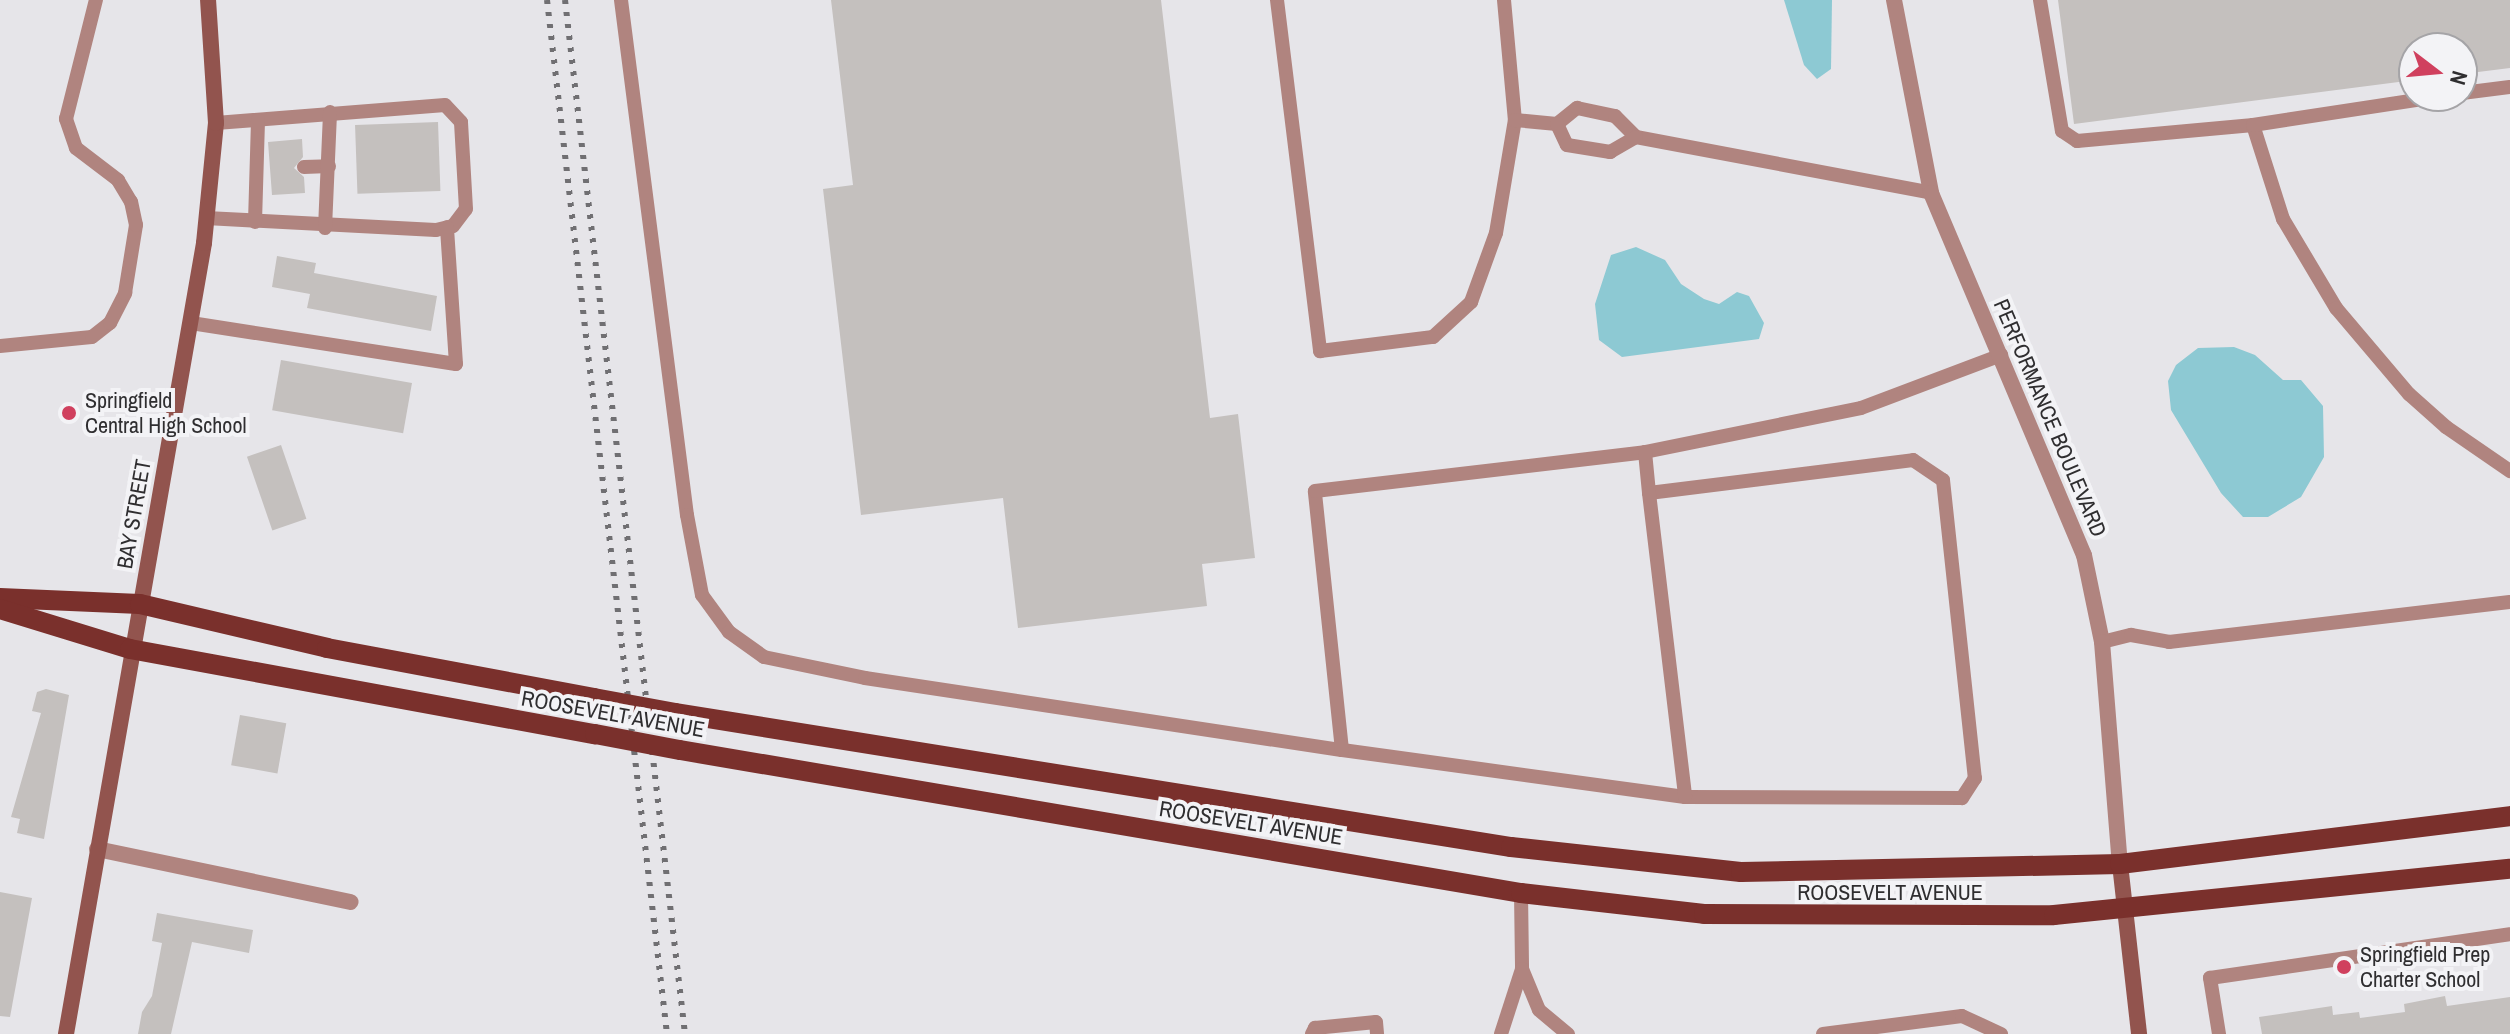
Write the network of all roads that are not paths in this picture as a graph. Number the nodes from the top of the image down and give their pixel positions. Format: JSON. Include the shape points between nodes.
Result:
{"nodes":[{"id":1,"x":96,"y":0,"type":"edge"},
{"id":2,"x":208,"y":0,"type":"edge"},
{"id":3,"x":621,"y":0,"type":"edge"},
{"id":4,"x":1277,"y":0,"type":"edge"},
{"id":5,"x":1504,"y":0,"type":"edge"},
{"id":6,"x":1894,"y":0,"type":"edge"},
{"id":7,"x":2040,"y":0,"type":"edge"},
{"id":8,"x":2510,"y":87,"type":"edge"},
{"id":9,"x":2478,"y":91,"type":"edge"},
{"id":10,"x":2398,"y":103,"type":"edge"},
{"id":11,"x":330,"y":112,"type":"junction"},
{"id":12,"x":258,"y":120,"type":"junction"},
{"id":13,"x":1515,"y":120,"type":"junction"},
{"id":14,"x":216,"y":123,"type":"junction"},
{"id":15,"x":1557,"y":124,"type":"junction"},
{"id":16,"x":2253,"y":125,"type":"junction"},
{"id":17,"x":1636,"y":137,"type":"junction"},
{"id":18,"x":329,"y":166,"type":"junction"},
{"id":19,"x":304,"y":167,"type":"dead end"},
{"id":20,"x":1931,"y":193,"type":"junction"},
{"id":21,"x":206,"y":218,"type":"junction"},
{"id":22,"x":255,"y":222,"type":"junction"},
{"id":23,"x":447,"y":227,"type":"junction"},
{"id":24,"x":325,"y":228,"type":"junction"},
{"id":25,"x":191,"y":323,"type":"junction"},
{"id":26,"x":0,"y":346,"type":"edge"},
{"id":27,"x":2001,"y":355,"type":"junction"},
{"id":28,"x":1645,"y":452,"type":"junction"},
{"id":29,"x":2510,"y":471,"type":"edge"},
{"id":30,"x":1649,"y":493,"type":"junction"},
{"id":31,"x":0,"y":598,"type":"edge"},
{"id":32,"x":2510,"y":602,"type":"edge"},
{"id":33,"x":140,"y":604,"type":"junction"},
{"id":34,"x":0,"y":609,"type":"edge"},
{"id":35,"x":2102,"y":642,"type":"junction"},
{"id":36,"x":130,"y":649,"type":"junction"},
{"id":37,"x":1342,"y":750,"type":"junction"},
{"id":38,"x":1685,"y":797,"type":"junction"},
{"id":39,"x":2510,"y":816,"type":"edge"},
{"id":40,"x":97,"y":849,"type":"junction"},
{"id":41,"x":2120,"y":864,"type":"junction"},
{"id":42,"x":2510,"y":869,"type":"edge"},
{"id":43,"x":1521,"y":893,"type":"junction"},
{"id":44,"x":351,"y":902,"type":"dead end"},
{"id":45,"x":2122,"y":910,"type":"junction"},
{"id":46,"x":2510,"y":934,"type":"edge"},
{"id":47,"x":1522,"y":969,"type":"junction"},
{"id":48,"x":66,"y":1034,"type":"edge"},
{"id":49,"x":1312,"y":1034,"type":"edge"},
{"id":50,"x":1377,"y":1034,"type":"edge"},
{"id":51,"x":1501,"y":1034,"type":"edge"},
{"id":52,"x":1568,"y":1034,"type":"edge"},
{"id":53,"x":1823,"y":1034,"type":"edge"},
{"id":54,"x":2001,"y":1034,"type":"edge"},
{"id":55,"x":2139,"y":1034,"type":"edge"},
{"id":56,"x":2219,"y":1034,"type":"edge"}],
"edges":[{"from":1,"to":26,"type":"lane","via":[[66,119],[76,148],[118,180],[131,202],[136,225],[125,293],[110,323],[92,337]]},
{"from":2,"to":14,"type":"main road","name":"BAY STREET"},
{"from":3,"to":37,"type":"lane","via":[[687,515],[702,595],[729,632],[764,657],[865,678]]},
{"from":4,"to":13,"type":"lane","via":[[1320,351],[1433,337],[1471,302],[1496,233]]},
{"from":5,"to":13,"type":"lane"},
{"from":6,"to":20,"type":"street","name":"PERFORMANCE BOULEVARD"},
{"from":7,"to":16,"type":"lane","via":[[2057,109],[2062,131],[2070,139]]},
{"from":8,"to":9,"type":"lane"},
{"from":10,"to":16,"type":"lane"},
{"from":11,"to":12,"type":"lane"},
{"from":11,"to":18,"type":"lane"},
{"from":11,"to":23,"type":"lane","via":[[445,105],[456,111],[463,131],[466,209]]},
{"from":12,"to":14,"type":"lane"},
{"from":12,"to":22,"type":"lane","via":[[265,169]]},
{"from":13,"to":15,"type":"lane"},
{"from":14,"to":21,"type":"main road","name":"BAY STREET"},
{"from":15,"to":17,"type":"lane","via":[[1577,108],[1615,116]]},
{"from":15,"to":17,"type":"lane","via":[[1567,145],[1610,152]]},
{"from":16,"to":29,"type":"lane","via":[[2283,219],[2336,308],[2409,394]]},
{"from":17,"to":20,"type":"lane"},
{"from":18,"to":19,"type":"lane"},
{"from":18,"to":24,"type":"lane"},
{"from":20,"to":27,"type":"street","name":"PERFORMANCE BOULEVARD"},
{"from":21,"to":22,"type":"lane"},
{"from":21,"to":25,"type":"main road","name":"BAY STREET"},
{"from":22,"to":24,"type":"lane"},
{"from":23,"to":24,"type":"lane"},
{"from":23,"to":25,"type":"lane","via":[[456,364]]},
{"from":25,"to":33,"type":"main road","name":"BAY STREET"},
{"from":27,"to":28,"type":"lane","via":[[1861,408]]},
{"from":27,"to":35,"type":"street","name":"PERFORMANCE BOULEVARD","via":[[2084,555]]},
{"from":28,"to":30,"type":"lane"},
{"from":28,"to":37,"type":"lane","via":[[1315,491]]},
{"from":30,"to":38,"type":"lane"},
{"from":30,"to":38,"type":"lane","via":[[1913,460],[1943,480],[1975,778],[1962,798]]},
{"from":31,"to":33,"type":"main road","name":"ROOSEVELT AVENUE"},
{"from":32,"to":35,"type":"lane","via":[[2169,642],[2131,635]]},
{"from":33,"to":36,"type":"main road","name":"BAY STREET"},
{"from":33,"to":41,"type":"main road","name":"ROOSEVELT AVENUE","bridge":true,"via":[[327,648],[676,713],[1620,862],[1849,874]]},
{"from":34,"to":36,"type":"main road","name":"ROOSEVELT AVENUE"},
{"from":35,"to":41,"type":"street","name":"PERFORMANCE BOULEVARD"},
{"from":36,"to":40,"type":"main road","name":"BAY STREET"},
{"from":36,"to":43,"type":"main road","name":"ROOSEVELT AVENUE","bridge":true,"via":[[680,750]]},
{"from":37,"to":38,"type":"lane"},
{"from":39,"to":41,"type":"main road","name":"ROOSEVELT AVENUE"},
{"from":40,"to":44,"type":"street"},
{"from":40,"to":48,"type":"main road","name":"BAY STREET"},
{"from":41,"to":45,"type":"main road"},
{"from":42,"to":45,"type":"main road","name":"ROOSEVELT AVENUE"},
{"from":43,"to":45,"type":"main road","name":"ROOSEVELT AVENUE","via":[[1616,907],[1785,918]]},
{"from":43,"to":47,"type":"lane"},
{"from":45,"to":55,"type":"main road"},
{"from":46,"to":56,"type":"lane","via":[[2210,978]]},
{"from":47,"to":51,"type":"lane"},
{"from":47,"to":52,"type":"lane","via":[[1539,1010]]},
{"from":49,"to":50,"type":"lane","via":[[1315,1028],[1376,1022]]},
{"from":53,"to":54,"type":"lane","via":[[1962,1016]]}]}
